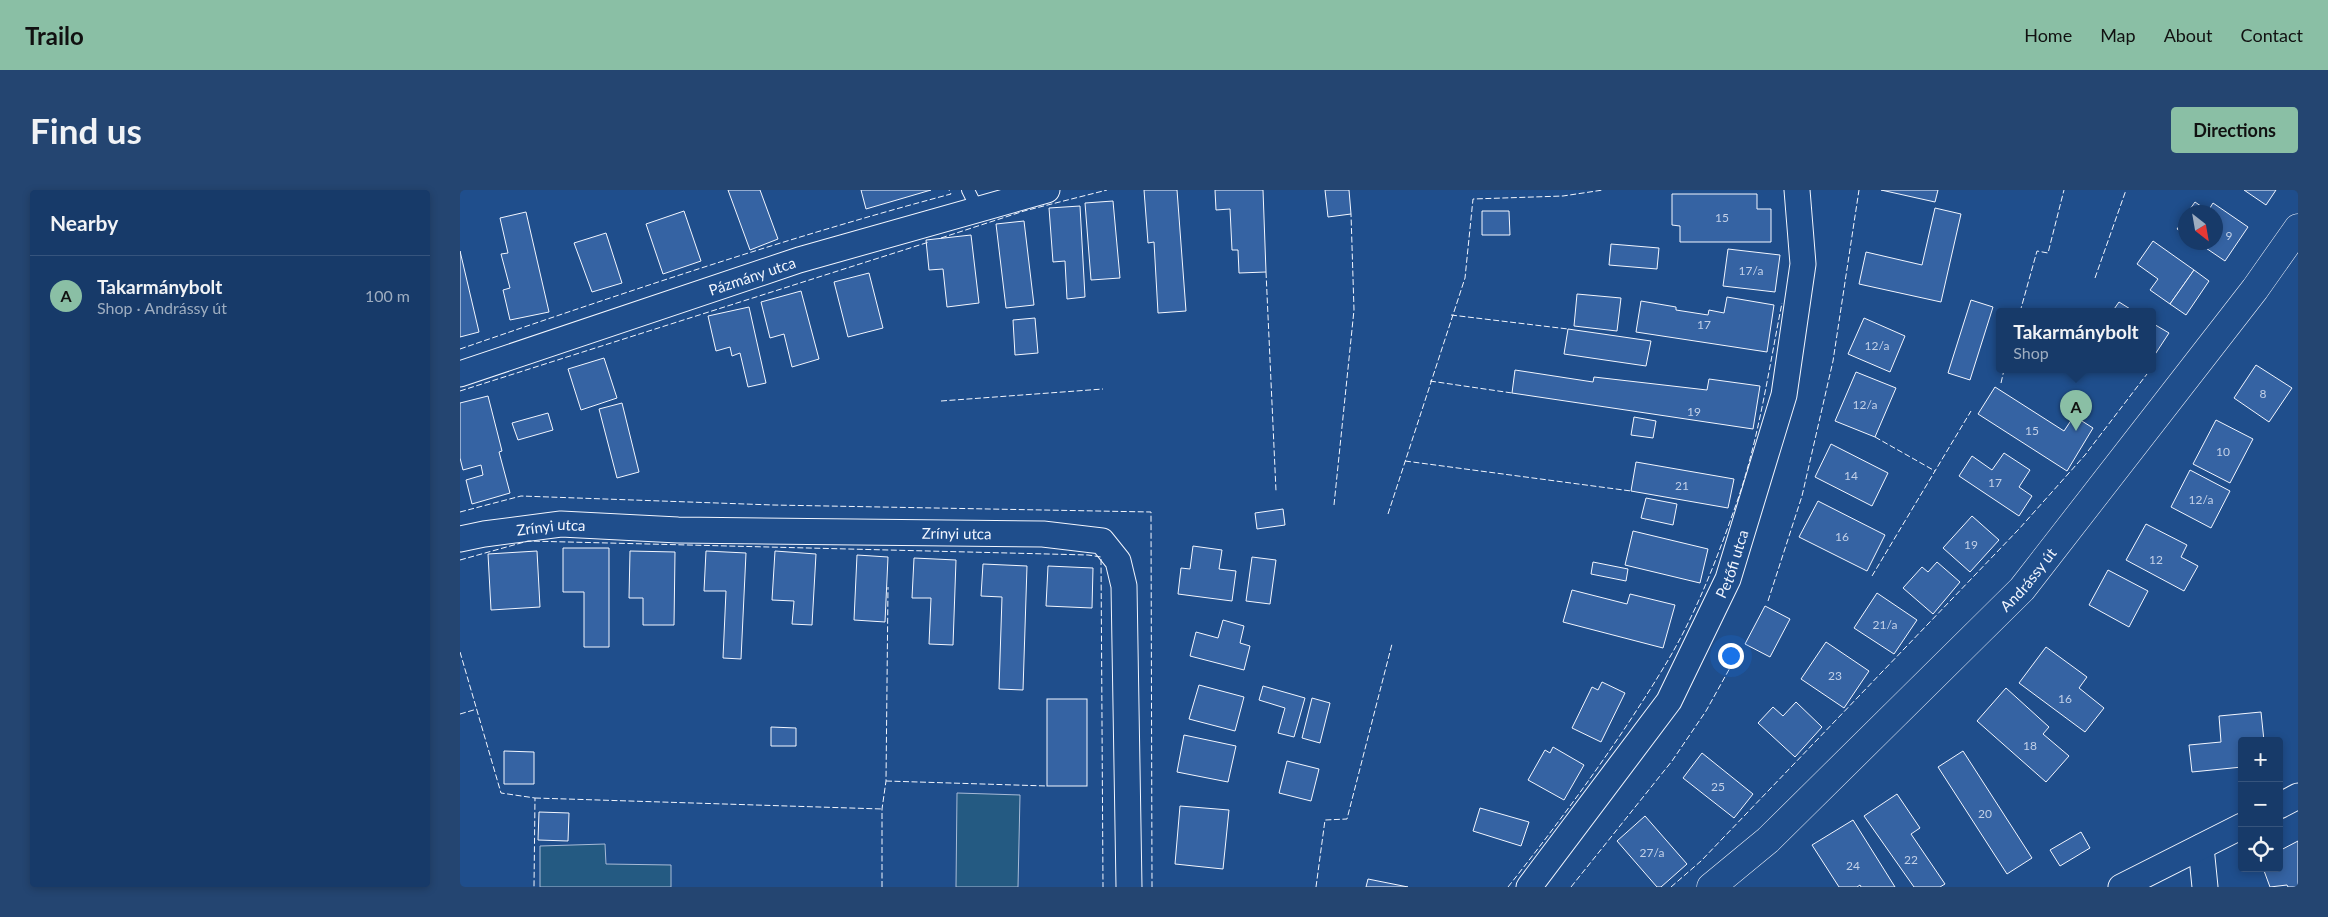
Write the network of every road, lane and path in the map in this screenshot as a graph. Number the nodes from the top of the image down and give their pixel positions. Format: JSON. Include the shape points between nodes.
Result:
{"nodes":[{"id":1,"x":1047,"y":190,"type":"edge"},
{"id":2,"x":1797,"y":190,"type":"edge"},
{"id":3,"x":973,"y":200,"type":"edge"},
{"id":4,"x":2296,"y":236,"type":"edge"},
{"id":5,"x":460,"y":374,"type":"edge"},
{"id":6,"x":460,"y":539,"type":"edge"},
{"id":7,"x":2298,"y":796,"type":"edge"},
{"id":8,"x":2283,"y":804,"type":"edge"},
{"id":9,"x":2240,"y":827,"type":"edge"},
{"id":10,"x":2201,"y":848,"type":"junction"},
{"id":11,"x":1129,"y":887,"type":"edge"},
{"id":12,"x":1529,"y":887,"type":"edge"},
{"id":13,"x":1711,"y":887,"type":"edge"},
{"id":14,"x":2121,"y":887,"type":"edge"},
{"id":15,"x":2205,"y":887,"type":"edge"}],
"edges":[{"from":1,"to":3,"type":"street","name":"Pázmány utca"},
{"from":2,"to":12,"type":"street","name":"Petőfi utca","via":[[1803,264],[1784,396],[1728,580],[1669,701]]},
{"from":3,"to":5,"type":"street","name":"Pázmány utca"},
{"from":4,"to":13,"type":"main road","name":"Andrássy út","via":[[2022,589],[1768,840]]},
{"from":6,"to":11,"type":"street","name":"Zrínyi utca","via":[[561,524],[678,530],[1043,534],[1102,541],[1118,561],[1124,586]]},
{"from":7,"to":8,"type":"street"},
{"from":9,"to":10,"type":"street"},
{"from":10,"to":14,"type":"street"},
{"from":10,"to":15,"type":"street"}]}
